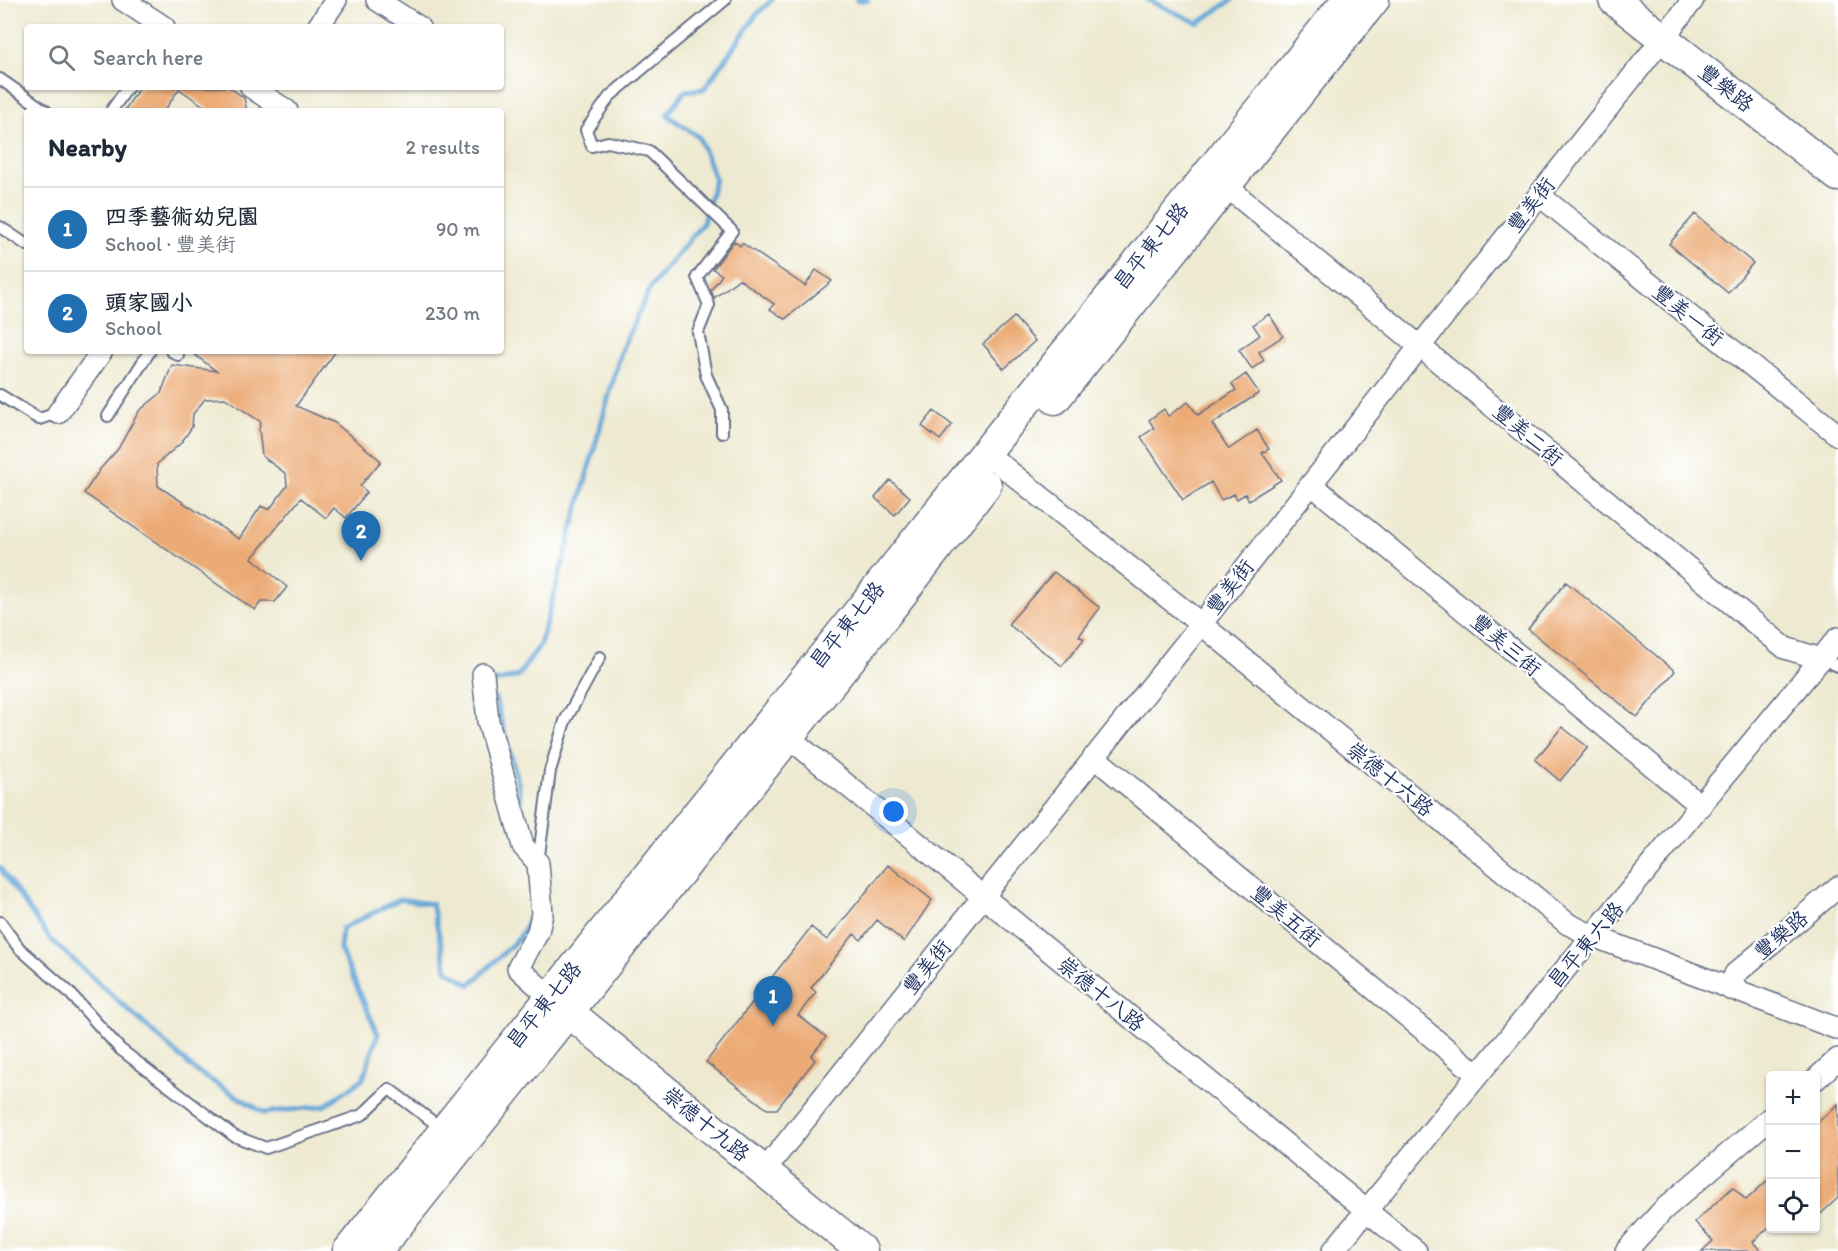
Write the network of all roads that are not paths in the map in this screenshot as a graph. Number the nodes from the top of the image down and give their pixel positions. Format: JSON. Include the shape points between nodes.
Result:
{"nodes":[{"id":1,"x":123,"y":0,"type":"edge"},
{"id":2,"x":336,"y":0,"type":"edge"},
{"id":3,"x":377,"y":0,"type":"edge"},
{"id":4,"x":725,"y":0,"type":"edge"},
{"id":5,"x":1347,"y":0,"type":"edge"},
{"id":6,"x":1374,"y":0,"type":"edge"},
{"id":7,"x":1614,"y":0,"type":"edge"},
{"id":8,"x":1693,"y":0,"type":"edge"},
{"id":9,"x":159,"y":24,"type":"edge"},
{"id":10,"x":320,"y":24,"type":"edge"},
{"id":11,"x":414,"y":24,"type":"edge"},
{"id":12,"x":1662,"y":39,"type":"junction"},
{"id":13,"x":0,"y":79,"type":"edge"},
{"id":14,"x":126,"y":90,"type":"edge"},
{"id":15,"x":256,"y":90,"type":"edge"},
{"id":16,"x":275,"y":102,"type":"edge"},
{"id":17,"x":42,"y":108,"type":"edge"},
{"id":18,"x":113,"y":108,"type":"edge"},
{"id":19,"x":1838,"y":176,"type":"edge"},
{"id":20,"x":1227,"y":187,"type":"junction"},
{"id":21,"x":1539,"y":195,"type":"junction"},
{"id":22,"x":0,"y":227,"type":"edge"},
{"id":23,"x":24,"y":241,"type":"edge"},
{"id":24,"x":1420,"y":345,"type":"junction"},
{"id":25,"x":100,"y":354,"type":"edge"},
{"id":26,"x":148,"y":354,"type":"edge"},
{"id":27,"x":0,"y":395,"type":"edge"},
{"id":28,"x":58,"y":413,"type":"joint"},
{"id":29,"x":108,"y":416,"type":"dead end"},
{"id":30,"x":722,"y":433,"type":"dead end"},
{"id":31,"x":1838,"y":435,"type":"edge"},
{"id":32,"x":993,"y":459,"type":"junction"},
{"id":33,"x":1311,"y":484,"type":"junction"},
{"id":34,"x":1201,"y":624,"type":"junction"},
{"id":35,"x":1838,"y":638,"type":"edge"},
{"id":36,"x":600,"y":657,"type":"dead end"},
{"id":37,"x":1829,"y":663,"type":"edge"},
{"id":38,"x":483,"y":674,"type":"dead end"},
{"id":39,"x":787,"y":736,"type":"junction"},
{"id":40,"x":1094,"y":757,"type":"junction"},
{"id":41,"x":1701,"y":806,"type":"junction"},
{"id":42,"x":538,"y":863,"type":"junction"},
{"id":43,"x":1838,"y":887,"type":"edge"},
{"id":44,"x":983,"y":897,"type":"junction"},
{"id":45,"x":0,"y":922,"type":"edge"},
{"id":46,"x":1593,"y":936,"type":"junction"},
{"id":47,"x":1730,"y":989,"type":"junction"},
{"id":48,"x":559,"y":1005,"type":"junction"},
{"id":49,"x":1838,"y":1029,"type":"edge"},
{"id":50,"x":1838,"y":1059,"type":"edge"},
{"id":51,"x":1478,"y":1075,"type":"junction"},
{"id":52,"x":1820,"y":1075,"type":"edge"},
{"id":53,"x":1766,"y":1121,"type":"edge"},
{"id":54,"x":444,"y":1130,"type":"junction"},
{"id":55,"x":764,"y":1171,"type":"junction"},
{"id":56,"x":1366,"y":1211,"type":"junction"},
{"id":57,"x":348,"y":1251,"type":"edge"},
{"id":58,"x":377,"y":1251,"type":"edge"},
{"id":59,"x":862,"y":1251,"type":"edge"},
{"id":60,"x":1333,"y":1251,"type":"edge"},
{"id":61,"x":1416,"y":1251,"type":"edge"},
{"id":62,"x":1626,"y":1251,"type":"edge"}],
"edges":[{"from":1,"to":9,"type":"street"},
{"from":2,"to":10,"type":"street"},
{"from":3,"to":11,"type":"street"},
{"from":4,"to":30,"type":"lane","via":[[610,96],[586,130],[592,146],[608,142],[649,151],[732,231],[697,277],[709,305],[698,332],[706,375],[722,410]]},
{"from":5,"to":32,"type":"street","name":"昌平東七路"},
{"from":6,"to":20,"type":"street","name":"昌平東七路"},
{"from":7,"to":12,"type":"street","name":"豐樂路"},
{"from":8,"to":12,"type":"street","name":"豐美街"},
{"from":12,"to":19,"type":"street","name":"豐樂路"},
{"from":12,"to":21,"type":"street","name":"豐美街"},
{"from":13,"to":17,"type":"lane"},
{"from":14,"to":18,"type":"lane"},
{"from":15,"to":16,"type":"street"},
{"from":20,"to":24,"type":"street","name":"豐美二街"},
{"from":20,"to":32,"type":"street","name":"昌平東七路"},
{"from":21,"to":24,"type":"street","name":"豐美街"},
{"from":21,"to":31,"type":"street","name":"豐美一街"},
{"from":22,"to":23,"type":"lane"},
{"from":24,"to":33,"type":"street","name":"豐美街"},
{"from":24,"to":37,"type":"street","name":"豐美二街","via":[[1785,648]]},
{"from":25,"to":28,"type":"street"},
{"from":26,"to":29,"type":"lane"},
{"from":27,"to":28,"type":"lane","via":[[39,418]]},
{"from":32,"to":34,"type":"street","name":"崇德十六路"},
{"from":32,"to":39,"type":"street","name":"昌平東七路"},
{"from":32,"to":48,"type":"street","name":"昌平東七路"},
{"from":33,"to":34,"type":"street","name":"豐美街"},
{"from":33,"to":41,"type":"street","name":"豐美三街"},
{"from":34,"to":40,"type":"street","name":"豐美街"},
{"from":34,"to":46,"type":"street","name":"崇德十六路","via":[[1568,924]]},
{"from":35,"to":37,"type":"street","name":"昌平東六路"},
{"from":36,"to":42,"type":"lane","via":[[565,721],[550,771]]},
{"from":37,"to":41,"type":"street","name":"昌平東六路"},
{"from":38,"to":42,"type":"street","via":[[488,721],[523,846]]},
{"from":39,"to":44,"type":"street","name":"崇德十八路"},
{"from":39,"to":48,"type":"street","name":"昌平東七路"},
{"from":40,"to":44,"type":"street","name":"豐美街"},
{"from":40,"to":51,"type":"street","name":"豐美五街"},
{"from":41,"to":46,"type":"street","name":"昌平東六路"},
{"from":42,"to":48,"type":"street","via":[[542,914],[538,932],[518,968]]},
{"from":43,"to":47,"type":"street","name":"豐樂路","via":[[1735,974]]},
{"from":44,"to":55,"type":"street","name":"豐美街"},
{"from":44,"to":56,"type":"street","name":"崇德十八路"},
{"from":45,"to":54,"type":"lane","via":[[19,948],[68,991],[120,1049],[234,1136],[266,1148],[362,1115],[389,1089]]},
{"from":46,"to":47,"type":"street","name":"崇德十六路"},
{"from":46,"to":51,"type":"street","name":"昌平東六路"},
{"from":47,"to":49,"type":"street","name":"崇德十六路"},
{"from":48,"to":54,"type":"street","name":"昌平東七路"},
{"from":48,"to":55,"type":"street","name":"崇德十九路"},
{"from":48,"to":58,"type":"street","name":"昌平東七路"},
{"from":50,"to":52,"type":"street"},
{"from":51,"to":56,"type":"street","name":"昌平東六路"},
{"from":53,"to":62,"type":"street","via":[[1663,1210]]},
{"from":54,"to":57,"type":"street","name":"昌平東七路"},
{"from":55,"to":59,"type":"street","name":"崇德十九路"},
{"from":56,"to":60,"type":"street","name":"昌平東六路"},
{"from":56,"to":61,"type":"street","name":"崇德十八路"}]}
